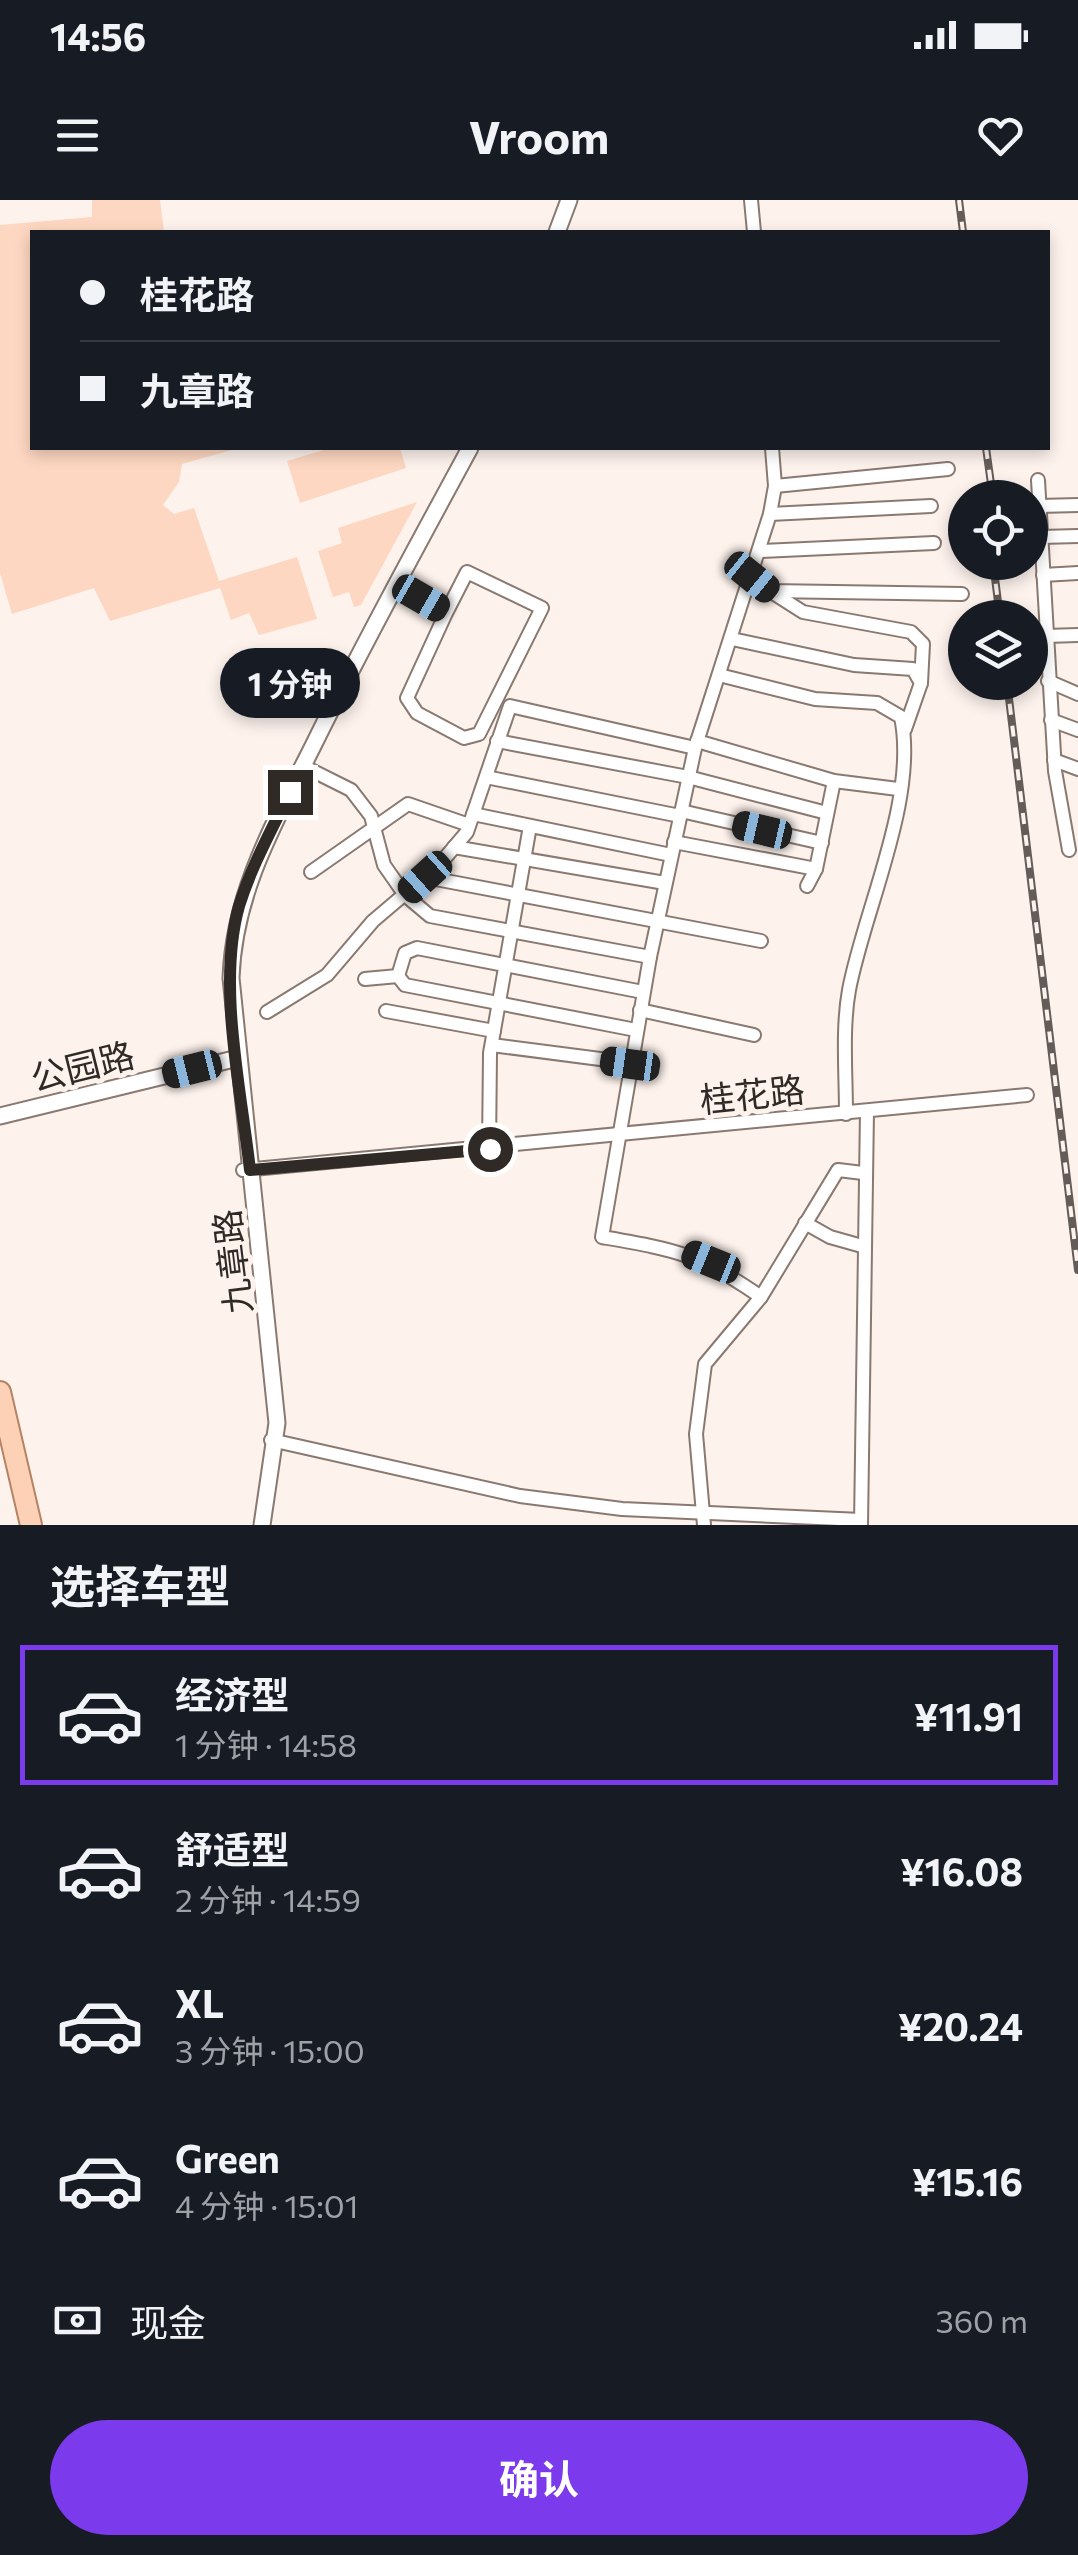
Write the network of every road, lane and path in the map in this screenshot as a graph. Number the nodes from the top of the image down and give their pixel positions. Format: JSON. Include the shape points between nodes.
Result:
{"nodes":[{"id":1,"x":559,"y":200,"type":"edge"},
{"id":2,"x":569,"y":200,"type":"edge"},
{"id":3,"x":751,"y":200,"type":"edge"},
{"id":4,"x":548,"y":230,"type":"edge"},
{"id":5,"x":558,"y":230,"type":"edge"},
{"id":6,"x":754,"y":230,"type":"edge"},
{"id":7,"x":458,"y":450,"type":"edge"},
{"id":8,"x":469,"y":450,"type":"edge"},
{"id":9,"x":772,"y":450,"type":"edge"},
{"id":10,"x":948,"y":469,"type":"dead end"},
{"id":11,"x":776,"y":486,"type":"junction"},
{"id":12,"x":1078,"y":504,"type":"edge"},
{"id":13,"x":931,"y":506,"type":"dead end"},
{"id":14,"x":1048,"y":506,"type":"edge"},
{"id":15,"x":770,"y":514,"type":"junction"},
{"id":16,"x":1078,"y":536,"type":"edge"},
{"id":17,"x":1048,"y":537,"type":"edge"},
{"id":18,"x":934,"y":543,"type":"dead end"},
{"id":19,"x":760,"y":551,"type":"junction"},
{"id":20,"x":1078,"y":573,"type":"edge"},
{"id":21,"x":1048,"y":575,"type":"edge"},
{"id":22,"x":752,"y":577,"type":"junction"},
{"id":23,"x":397,"y":583,"type":"junction"},
{"id":24,"x":770,"y":591,"type":"junction"},
{"id":25,"x":962,"y":594,"type":"dead end"},
{"id":26,"x":446,"y":612,"type":"junction"},
{"id":27,"x":1078,"y":635,"type":"edge"},
{"id":28,"x":1048,"y":636,"type":"edge"},
{"id":29,"x":732,"y":639,"type":"junction"},
{"id":30,"x":719,"y":675,"type":"junction"},
{"id":31,"x":1048,"y":681,"type":"joint"},
{"id":32,"x":921,"y":683,"type":"junction"},
{"id":33,"x":1078,"y":694,"type":"edge"},
{"id":34,"x":1051,"y":720,"type":"junction"},
{"id":35,"x":1078,"y":730,"type":"edge"},
{"id":36,"x":904,"y":732,"type":"junction"},
{"id":37,"x":497,"y":741,"type":"junction"},
{"id":38,"x":696,"y":744,"type":"junction"},
{"id":39,"x":1054,"y":760,"type":"junction"},
{"id":40,"x":303,"y":766,"type":"junction"},
{"id":41,"x":1078,"y":770,"type":"edge"},
{"id":42,"x":486,"y":777,"type":"junction"},
{"id":43,"x":688,"y":777,"type":"junction"},
{"id":44,"x":834,"y":781,"type":"junction"},
{"id":45,"x":898,"y":789,"type":"junction"},
{"id":46,"x":828,"y":813,"type":"junction"},
{"id":47,"x":680,"y":814,"type":"junction"},
{"id":48,"x":471,"y":820,"type":"junction"},
{"id":49,"x":374,"y":825,"type":"junction"},
{"id":50,"x":530,"y":826,"type":"junction"},
{"id":51,"x":822,"y":844,"type":"junction"},
{"id":52,"x":454,"y":847,"type":"junction"},
{"id":53,"x":673,"y":849,"type":"junction"},
{"id":54,"x":1068,"y":850,"type":"dead end"},
{"id":55,"x":525,"y":857,"type":"junction"},
{"id":56,"x":816,"y":870,"type":"junction"},
{"id":57,"x":311,"y":872,"type":"dead end"},
{"id":58,"x":425,"y":877,"type":"junction"},
{"id":59,"x":665,"y":884,"type":"junction"},
{"id":60,"x":807,"y":886,"type":"dead end"},
{"id":61,"x":518,"y":892,"type":"junction"},
{"id":62,"x":405,"y":895,"type":"junction"},
{"id":63,"x":658,"y":919,"type":"junction"},
{"id":64,"x":511,"y":930,"type":"junction"},
{"id":65,"x":761,"y":941,"type":"dead end"},
{"id":66,"x":650,"y":957,"type":"junction"},
{"id":67,"x":505,"y":967,"type":"junction"},
{"id":68,"x":398,"y":976,"type":"junction"},
{"id":69,"x":365,"y":979,"type":"dead end"},
{"id":70,"x":643,"y":992,"type":"junction"},
{"id":71,"x":499,"y":1002,"type":"junction"},
{"id":72,"x":640,"y":1010,"type":"junction"},
{"id":73,"x":386,"y":1011,"type":"dead end"},
{"id":74,"x":268,"y":1012,"type":"dead end"},
{"id":75,"x":636,"y":1030,"type":"junction"},
{"id":76,"x":754,"y":1035,"type":"dead end"},
{"id":77,"x":493,"y":1038,"type":"junction"},
{"id":78,"x":234,"y":1058,"type":"junction"},
{"id":79,"x":630,"y":1064,"type":"junction"},
{"id":80,"x":1028,"y":1095,"type":"dead end"},
{"id":81,"x":867,"y":1111,"type":"junction"},
{"id":82,"x":846,"y":1114,"type":"junction"},
{"id":83,"x":0,"y":1116,"type":"edge"},
{"id":84,"x":616,"y":1137,"type":"junction"},
{"id":85,"x":490,"y":1149,"type":"junction"},
{"id":86,"x":246,"y":1170,"type":"junction"},
{"id":87,"x":863,"y":1173,"type":"junction"},
{"id":88,"x":805,"y":1223,"type":"junction"},
{"id":89,"x":862,"y":1246,"type":"junction"},
{"id":90,"x":762,"y":1297,"type":"junction"},
{"id":91,"x":0,"y":1392,"type":"edge"},
{"id":92,"x":274,"y":1441,"type":"junction"},
{"id":93,"x":0,"y":1449,"type":"edge"},
{"id":94,"x":704,"y":1518,"type":"edge"},
{"id":95,"x":861,"y":1522,"type":"edge"},
{"id":96,"x":18,"y":1525,"type":"edge"},
{"id":97,"x":31,"y":1525,"type":"edge"},
{"id":98,"x":259,"y":1525,"type":"edge"}],
"edges":[{"from":1,"to":4,"type":"street"},
{"from":2,"to":5,"type":"street"},
{"from":3,"to":6,"type":"street"},
{"from":7,"to":78,"type":"street","via":[[344,663],[243,875],[224,946]]},
{"from":8,"to":23,"type":"street","name":"九章路"},
{"from":9,"to":11,"type":"street"},
{"from":10,"to":11,"type":"street"},
{"from":11,"to":15,"type":"street"},
{"from":12,"to":14,"type":"street"},
{"from":13,"to":15,"type":"street"},
{"from":15,"to":19,"type":"street"},
{"from":16,"to":17,"type":"street"},
{"from":18,"to":19,"type":"street"},
{"from":19,"to":22,"type":"street"},
{"from":20,"to":21,"type":"street"},
{"from":22,"to":24,"type":"street"},
{"from":22,"to":29,"type":"street"},
{"from":23,"to":26,"type":"street"},
{"from":23,"to":40,"type":"street","name":"九章路"},
{"from":24,"to":25,"type":"street"},
{"from":24,"to":32,"type":"street","via":[[802,612],[911,632],[922,644]]},
{"from":26,"to":26,"type":"street","via":[[466,572],[542,608],[479,734],[464,738],[417,713],[407,698]]},
{"from":27,"to":28,"type":"street"},
{"from":29,"to":30,"type":"street"},
{"from":29,"to":32,"type":"street","via":[[854,665],[912,669]]},
{"from":30,"to":36,"type":"street","via":[[815,699],[877,703],[894,709]]},
{"from":30,"to":38,"type":"street"},
{"from":31,"to":33,"type":"street"},
{"from":31,"to":34,"type":"street"},
{"from":32,"to":36,"type":"street"},
{"from":34,"to":35,"type":"street"},
{"from":34,"to":39,"type":"street"},
{"from":36,"to":45,"type":"street"},
{"from":37,"to":38,"type":"street","via":[[505,712],[516,705]]},
{"from":37,"to":42,"type":"street"},
{"from":37,"to":43,"type":"street"},
{"from":38,"to":43,"type":"street"},
{"from":38,"to":44,"type":"street"},
{"from":39,"to":41,"type":"street"},
{"from":39,"to":54,"type":"street"},
{"from":40,"to":49,"type":"street","via":[[351,790]]},
{"from":40,"to":78,"type":"street","name":"九章路","via":[[239,908],[231,978]]},
{"from":42,"to":47,"type":"street"},
{"from":42,"to":48,"type":"street"},
{"from":43,"to":46,"type":"street"},
{"from":43,"to":47,"type":"street"},
{"from":44,"to":45,"type":"street"},
{"from":44,"to":46,"type":"street"},
{"from":45,"to":82,"type":"street","via":[[885,868],[849,990]]},
{"from":46,"to":51,"type":"street"},
{"from":47,"to":51,"type":"street"},
{"from":47,"to":53,"type":"street"},
{"from":48,"to":49,"type":"street","via":[[408,804]]},
{"from":48,"to":50,"type":"street"},
{"from":48,"to":52,"type":"street"},
{"from":49,"to":57,"type":"street"},
{"from":49,"to":62,"type":"street","via":[[378,853]]},
{"from":50,"to":53,"type":"street"},
{"from":50,"to":55,"type":"street"},
{"from":51,"to":56,"type":"street"},
{"from":52,"to":55,"type":"street"},
{"from":52,"to":58,"type":"street"},
{"from":53,"to":56,"type":"street"},
{"from":53,"to":59,"type":"street"},
{"from":55,"to":59,"type":"street"},
{"from":55,"to":61,"type":"street"},
{"from":56,"to":60,"type":"street"},
{"from":58,"to":61,"type":"street"},
{"from":58,"to":62,"type":"street"},
{"from":59,"to":63,"type":"street"},
{"from":61,"to":63,"type":"street"},
{"from":61,"to":64,"type":"street"},
{"from":62,"to":64,"type":"street","via":[[430,916]]},
{"from":62,"to":74,"type":"street","via":[[327,975]]},
{"from":63,"to":65,"type":"street"},
{"from":63,"to":66,"type":"street"},
{"from":64,"to":66,"type":"street"},
{"from":64,"to":67,"type":"street"},
{"from":66,"to":70,"type":"street"},
{"from":67,"to":68,"type":"street","via":[[418,948],[404,953]]},
{"from":67,"to":70,"type":"street"},
{"from":67,"to":71,"type":"street"},
{"from":68,"to":69,"type":"street"},
{"from":68,"to":71,"type":"street","via":[[405,985]]},
{"from":70,"to":72,"type":"street"},
{"from":71,"to":75,"type":"street"},
{"from":71,"to":77,"type":"street"},
{"from":72,"to":75,"type":"street"},
{"from":72,"to":76,"type":"street"},
{"from":73,"to":77,"type":"street"},
{"from":75,"to":79,"type":"street"},
{"from":77,"to":79,"type":"street"},
{"from":77,"to":85,"type":"street"},
{"from":78,"to":83,"type":"street","name":"公园路"},
{"from":78,"to":86,"type":"street","name":"九章路"},
{"from":79,"to":84,"type":"street"},
{"from":80,"to":81,"type":"street","name":"桂花路"},
{"from":81,"to":82,"type":"street","name":"桂花路"},
{"from":81,"to":87,"type":"street"},
{"from":82,"to":84,"type":"street","name":"桂花路"},
{"from":84,"to":85,"type":"street","name":"桂花路"},
{"from":84,"to":90,"type":"street","via":[[602,1236],[711,1262]]},
{"from":85,"to":86,"type":"street","name":"桂花路"},
{"from":86,"to":92,"type":"street","name":"九章路"},
{"from":87,"to":88,"type":"street","via":[[838,1170]]},
{"from":87,"to":89,"type":"street"},
{"from":88,"to":89,"type":"street"},
{"from":88,"to":90,"type":"street"},
{"from":89,"to":95,"type":"street"},
{"from":90,"to":94,"type":"street","via":[[705,1364],[696,1434]]},
{"from":91,"to":97,"type":"main road"},
{"from":92,"to":94,"type":"street","via":[[520,1496]]},
{"from":92,"to":98,"type":"street","name":"九章路"},
{"from":93,"to":96,"type":"main road"},
{"from":94,"to":95,"type":"street"}]}
